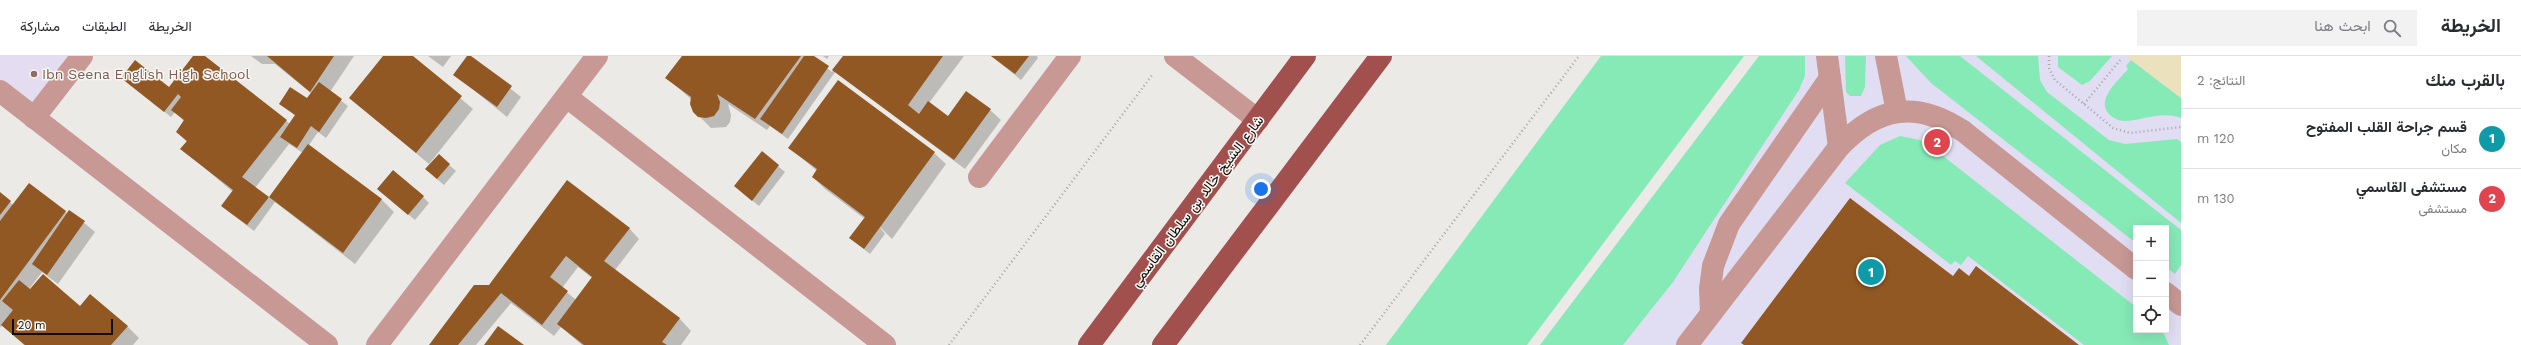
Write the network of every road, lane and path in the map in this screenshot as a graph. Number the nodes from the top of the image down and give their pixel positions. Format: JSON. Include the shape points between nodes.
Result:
{"nodes":[{"id":1,"x":82,"y":56,"type":"edge"},
{"id":2,"x":597,"y":56,"type":"edge"},
{"id":3,"x":1070,"y":56,"type":"edge"},
{"id":4,"x":1175,"y":56,"type":"edge"},
{"id":5,"x":1305,"y":56,"type":"edge"},
{"id":6,"x":1381,"y":56,"type":"edge"},
{"id":7,"x":1580,"y":56,"type":"edge"},
{"id":8,"x":1827,"y":56,"type":"edge"},
{"id":9,"x":1886,"y":56,"type":"edge"},
{"id":10,"x":2049,"y":56,"type":"edge"},
{"id":11,"x":2121,"y":59,"type":"dead end"},
{"id":12,"x":1158,"y":69,"type":"dead end"},
{"id":13,"x":1830,"y":78,"type":"junction"},
{"id":14,"x":0,"y":91,"type":"edge"},
{"id":15,"x":567,"y":97,"type":"junction"},
{"id":16,"x":2084,"y":104,"type":"junction"},
{"id":17,"x":1897,"y":112,"type":"junction"},
{"id":18,"x":34,"y":118,"type":"junction"},
{"id":19,"x":1258,"y":120,"type":"junction"},
{"id":20,"x":2181,"y":127,"type":"edge"},
{"id":21,"x":1839,"y":147,"type":"junction"},
{"id":22,"x":979,"y":177,"type":"dead end"},
{"id":23,"x":2133,"y":267,"type":"edge"},
{"id":24,"x":2169,"y":295,"type":"edge"},
{"id":25,"x":2181,"y":305,"type":"edge"},
{"id":26,"x":1711,"y":312,"type":"junction"},
{"id":27,"x":327,"y":345,"type":"edge"},
{"id":28,"x":377,"y":345,"type":"edge"},
{"id":29,"x":885,"y":345,"type":"edge"},
{"id":30,"x":949,"y":345,"type":"edge"},
{"id":31,"x":1089,"y":345,"type":"edge"},
{"id":32,"x":1163,"y":345,"type":"edge"},
{"id":33,"x":1360,"y":345,"type":"edge"},
{"id":34,"x":1687,"y":345,"type":"edge"}],
"edges":[{"from":1,"to":18,"type":"street"},
{"from":2,"to":15,"type":"street"},
{"from":3,"to":22,"type":"street"},
{"from":4,"to":19,"type":"street"},
{"from":5,"to":19,"type":"main road","name":"شارع الشيخ خالد بن سلطان القاسمي"},
{"from":6,"to":32,"type":"main road"},
{"from":7,"to":33,"type":"path"},
{"from":8,"to":13,"type":"street"},
{"from":9,"to":17,"type":"street"},
{"from":10,"to":16,"type":"path","via":[[2051,74]]},
{"from":11,"to":16,"type":"path"},
{"from":12,"to":30,"type":"path"},
{"from":13,"to":21,"type":"street"},
{"from":13,"to":26,"type":"street","via":[[1729,224],[1713,266]]},
{"from":14,"to":18,"type":"street"},
{"from":15,"to":28,"type":"street"},
{"from":15,"to":29,"type":"street"},
{"from":16,"to":20,"type":"path","via":[[2121,132]]},
{"from":17,"to":21,"type":"street","via":[[1875,118],[1855,130]]},
{"from":17,"to":23,"type":"street","via":[[1921,112],[1943,118]]},
{"from":18,"to":27,"type":"street"},
{"from":19,"to":31,"type":"main road","name":"شارع الشيخ خالد بن سلطان القاسمي"},
{"from":21,"to":26,"type":"street"},
{"from":24,"to":25,"type":"street"},
{"from":26,"to":34,"type":"street"}]}
